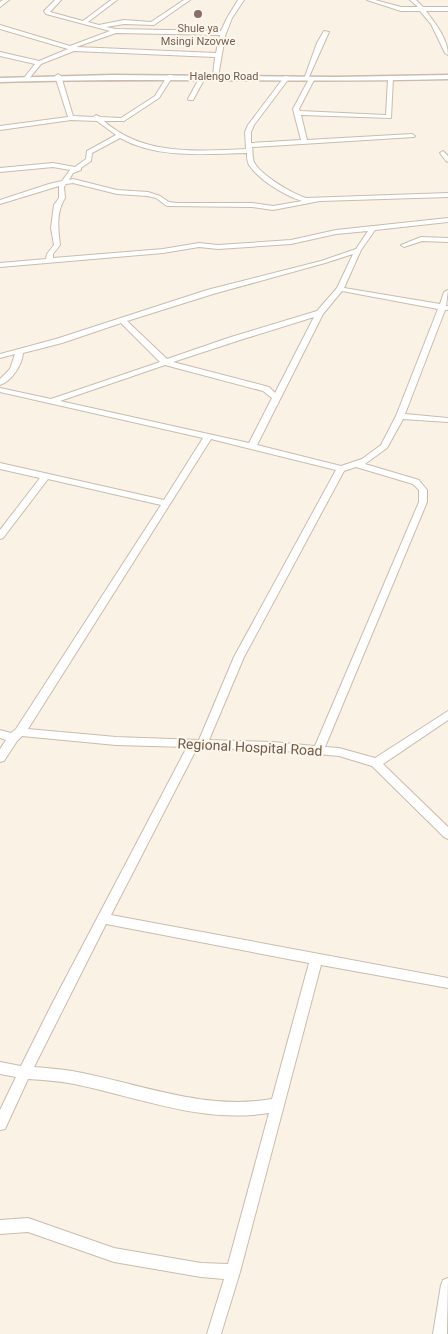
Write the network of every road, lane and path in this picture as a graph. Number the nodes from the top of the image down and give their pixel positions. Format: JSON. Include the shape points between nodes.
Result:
{"nodes":[{"id":1,"x":6,"y":0,"type":"edge"},
{"id":2,"x":58,"y":0,"type":"edge"},
{"id":3,"x":114,"y":0,"type":"edge"},
{"id":4,"x":186,"y":0,"type":"edge"},
{"id":5,"x":242,"y":0,"type":"edge"},
{"id":6,"x":370,"y":0,"type":"edge"},
{"id":7,"x":413,"y":0,"type":"edge"},
{"id":8,"x":0,"y":5,"type":"edge"},
{"id":9,"x":448,"y":9,"type":"edge"},
{"id":10,"x":424,"y":10,"type":"junction"},
{"id":11,"x":83,"y":23,"type":"junction"},
{"id":12,"x":0,"y":27,"type":"edge"},
{"id":13,"x":95,"y":27,"type":"junction"},
{"id":14,"x":116,"y":31,"type":"junction"},
{"id":15,"x":326,"y":32,"type":"dead end"},
{"id":16,"x":222,"y":33,"type":"junction"},
{"id":17,"x":71,"y":49,"type":"junction"},
{"id":18,"x":448,"y":53,"type":"edge"},
{"id":19,"x":0,"y":54,"type":"edge"},
{"id":20,"x":217,"y":55,"type":"junction"},
{"id":21,"x":39,"y":63,"type":"junction"},
{"id":22,"x":58,"y":76,"type":"junction"},
{"id":23,"x":170,"y":76,"type":"junction"},
{"id":24,"x":203,"y":76,"type":"junction"},
{"id":25,"x":216,"y":76,"type":"junction"},
{"id":26,"x":287,"y":77,"type":"junction"},
{"id":27,"x":448,"y":77,"type":"edge"},
{"id":28,"x":26,"y":78,"type":"junction"},
{"id":29,"x":309,"y":78,"type":"junction"},
{"id":30,"x":391,"y":79,"type":"junction"},
{"id":31,"x":0,"y":80,"type":"edge"},
{"id":32,"x":191,"y":100,"type":"dead end"},
{"id":33,"x":297,"y":113,"type":"junction"},
{"id":34,"x":71,"y":118,"type":"junction"},
{"id":35,"x":96,"y":118,"type":"junction"},
{"id":36,"x":0,"y":128,"type":"edge"},
{"id":37,"x":119,"y":136,"type":"junction"},
{"id":38,"x":412,"y":136,"type":"dead end"},
{"id":39,"x":305,"y":142,"type":"junction"},
{"id":40,"x":249,"y":148,"type":"junction"},
{"id":41,"x":443,"y":153,"type":"dead end"},
{"id":42,"x":448,"y":160,"type":"edge"},
{"id":43,"x":79,"y":169,"type":"junction"},
{"id":44,"x":0,"y":170,"type":"edge"},
{"id":45,"x":65,"y":182,"type":"junction"},
{"id":46,"x":448,"y":195,"type":"edge"},
{"id":47,"x":318,"y":200,"type":"junction"},
{"id":48,"x":0,"y":202,"type":"edge"},
{"id":49,"x":448,"y":220,"type":"edge"},
{"id":50,"x":373,"y":228,"type":"junction"},
{"id":51,"x":448,"y":240,"type":"edge"},
{"id":52,"x":404,"y":246,"type":"dead end"},
{"id":53,"x":358,"y":250,"type":"junction"},
{"id":54,"x":49,"y":260,"type":"junction"},
{"id":55,"x":0,"y":265,"type":"edge"},
{"id":56,"x":340,"y":289,"type":"junction"},
{"id":57,"x":448,"y":292,"type":"edge"},
{"id":58,"x":445,"y":308,"type":"edge"},
{"id":59,"x":320,"y":313,"type":"junction"},
{"id":60,"x":123,"y":320,"type":"junction"},
{"id":61,"x":19,"y":352,"type":"junction"},
{"id":62,"x":0,"y":356,"type":"edge"},
{"id":63,"x":166,"y":363,"type":"junction"},
{"id":64,"x":0,"y":383,"type":"edge"},
{"id":65,"x":0,"y":390,"type":"edge"},
{"id":66,"x":276,"y":397,"type":"junction"},
{"id":67,"x":52,"y":402,"type":"junction"},
{"id":68,"x":400,"y":416,"type":"junction"},
{"id":69,"x":448,"y":420,"type":"edge"},
{"id":70,"x":208,"y":437,"type":"junction"},
{"id":71,"x":252,"y":446,"type":"junction"},
{"id":72,"x":356,"y":464,"type":"junction"},
{"id":73,"x":0,"y":466,"type":"edge"},
{"id":74,"x":341,"y":469,"type":"junction"},
{"id":75,"x":46,"y":476,"type":"junction"},
{"id":76,"x":166,"y":504,"type":"junction"},
{"id":77,"x":0,"y":536,"type":"edge"},
{"id":78,"x":448,"y":716,"type":"edge"},
{"id":79,"x":0,"y":734,"type":"edge"},
{"id":80,"x":17,"y":735,"type":"junction"},
{"id":81,"x":198,"y":744,"type":"junction"},
{"id":82,"x":319,"y":749,"type":"junction"},
{"id":83,"x":0,"y":758,"type":"edge"},
{"id":84,"x":376,"y":763,"type":"junction"},
{"id":85,"x":448,"y":834,"type":"edge"},
{"id":86,"x":104,"y":919,"type":"junction"},
{"id":87,"x":316,"y":960,"type":"junction"},
{"id":88,"x":448,"y":983,"type":"edge"},
{"id":89,"x":0,"y":1068,"type":"edge"},
{"id":90,"x":24,"y":1074,"type":"junction"},
{"id":91,"x":276,"y":1105,"type":"junction"},
{"id":92,"x":0,"y":1124,"type":"edge"},
{"id":93,"x":0,"y":1227,"type":"edge"},
{"id":94,"x":233,"y":1272,"type":"junction"},
{"id":95,"x":448,"y":1285,"type":"edge"},
{"id":96,"x":214,"y":1334,"type":"edge"},
{"id":97,"x":440,"y":1334,"type":"edge"}],
"edges":[{"from":1,"to":8,"type":"street"},
{"from":2,"to":11,"type":"street","via":[[48,13]]},
{"from":3,"to":11,"type":"street"},
{"from":4,"to":13,"type":"street","via":[[152,24],[124,22]]},
{"from":5,"to":16,"type":"street","via":[[228,16]]},
{"from":6,"to":10,"type":"street","via":[[393,7]]},
{"from":7,"to":10,"type":"street"},
{"from":9,"to":10,"type":"street"},
{"from":10,"to":18,"type":"street"},
{"from":11,"to":13,"type":"street"},
{"from":12,"to":17,"type":"street"},
{"from":13,"to":14,"type":"street"},
{"from":14,"to":16,"type":"street"},
{"from":14,"to":17,"type":"street"},
{"from":15,"to":29,"type":"street","via":[[317,49]]},
{"from":16,"to":20,"type":"street"},
{"from":17,"to":20,"type":"street"},
{"from":17,"to":21,"type":"street"},
{"from":19,"to":21,"type":"street"},
{"from":20,"to":25,"type":"street"},
{"from":21,"to":28,"type":"street"},
{"from":22,"to":23,"type":"street","name":"Halengo Road"},
{"from":22,"to":28,"type":"street","name":"Halengo Road"},
{"from":22,"to":34,"type":"street"},
{"from":23,"to":24,"type":"street","name":"Halengo Road"},
{"from":23,"to":35,"type":"street","via":[[157,97],[128,117],[119,120]]},
{"from":24,"to":25,"type":"street","name":"Halengo Road"},
{"from":24,"to":32,"type":"street"},
{"from":25,"to":26,"type":"street","name":"Halengo Road"},
{"from":26,"to":29,"type":"street","name":"Halengo Road"},
{"from":26,"to":40,"type":"street","via":[[250,123]]},
{"from":27,"to":30,"type":"street","name":"Halengo Road"},
{"from":28,"to":31,"type":"street","name":"Halengo Road"},
{"from":29,"to":30,"type":"street","name":"Halengo Road"},
{"from":29,"to":33,"type":"street","via":[[296,106]]},
{"from":30,"to":33,"type":"street","via":[[389,116]]},
{"from":33,"to":39,"type":"street"},
{"from":34,"to":35,"type":"street"},
{"from":34,"to":36,"type":"street"},
{"from":35,"to":37,"type":"street"},
{"from":37,"to":40,"type":"street","via":[[173,152]]},
{"from":37,"to":43,"type":"street","via":[[89,152],[89,160]]},
{"from":38,"to":39,"type":"street"},
{"from":39,"to":40,"type":"street"},
{"from":40,"to":47,"type":"street","via":[[251,163],[263,174],[299,198]]},
{"from":41,"to":42,"type":"street"},
{"from":43,"to":44,"type":"street","via":[[53,164]]},
{"from":43,"to":45,"type":"street","via":[[71,172]]},
{"from":45,"to":47,"type":"street","via":[[78,181],[117,192],[148,194],[167,204],[177,205],[272,208]]},
{"from":45,"to":48,"type":"street"},
{"from":45,"to":54,"type":"street","via":[[56,209],[54,228],[57,246]]},
{"from":46,"to":47,"type":"street"},
{"from":49,"to":50,"type":"street"},
{"from":50,"to":53,"type":"street"},
{"from":50,"to":54,"type":"street","via":[[320,234],[291,242],[227,247],[202,245]]},
{"from":51,"to":52,"type":"street","via":[[421,239]]},
{"from":53,"to":56,"type":"street"},
{"from":53,"to":60,"type":"street"},
{"from":54,"to":55,"type":"street"},
{"from":56,"to":58,"type":"street"},
{"from":56,"to":59,"type":"street"},
{"from":57,"to":58,"type":"street"},
{"from":58,"to":68,"type":"street"},
{"from":59,"to":63,"type":"street"},
{"from":59,"to":66,"type":"street"},
{"from":60,"to":61,"type":"street"},
{"from":60,"to":63,"type":"street"},
{"from":61,"to":62,"type":"street"},
{"from":61,"to":64,"type":"street","via":[[20,358]]},
{"from":63,"to":66,"type":"street","via":[[266,390]]},
{"from":63,"to":67,"type":"street"},
{"from":65,"to":67,"type":"street"},
{"from":66,"to":71,"type":"street"},
{"from":67,"to":70,"type":"street"},
{"from":68,"to":69,"type":"street"},
{"from":68,"to":72,"type":"street","via":[[380,451]]},
{"from":70,"to":71,"type":"street"},
{"from":70,"to":76,"type":"street"},
{"from":71,"to":74,"type":"street"},
{"from":72,"to":74,"type":"street"},
{"from":72,"to":82,"type":"street","via":[[416,482],[423,490],[423,502]]},
{"from":73,"to":75,"type":"street"},
{"from":74,"to":81,"type":"street","via":[[239,656]]},
{"from":75,"to":76,"type":"street"},
{"from":75,"to":77,"type":"street"},
{"from":76,"to":80,"type":"street"},
{"from":78,"to":84,"type":"street"},
{"from":79,"to":80,"type":"street","name":"Regional Hospital Road"},
{"from":80,"to":81,"type":"street","name":"Regional Hospital Road"},
{"from":80,"to":83,"type":"street"},
{"from":81,"to":82,"type":"street","name":"Regional Hospital Road"},
{"from":81,"to":86,"type":"street"},
{"from":82,"to":84,"type":"street","name":"Regional Hospital Road"},
{"from":84,"to":85,"type":"street","name":"Regional Hospital Road"},
{"from":86,"to":87,"type":"street"},
{"from":86,"to":90,"type":"street"},
{"from":87,"to":88,"type":"street"},
{"from":87,"to":91,"type":"street"},
{"from":89,"to":90,"type":"street"},
{"from":90,"to":91,"type":"street","via":[[70,1077],[234,1111]]},
{"from":90,"to":92,"type":"street"},
{"from":91,"to":94,"type":"street"},
{"from":93,"to":94,"type":"street","via":[[28,1225],[114,1255],[201,1270]]},
{"from":94,"to":96,"type":"street"},
{"from":95,"to":97,"type":"street"}]}
